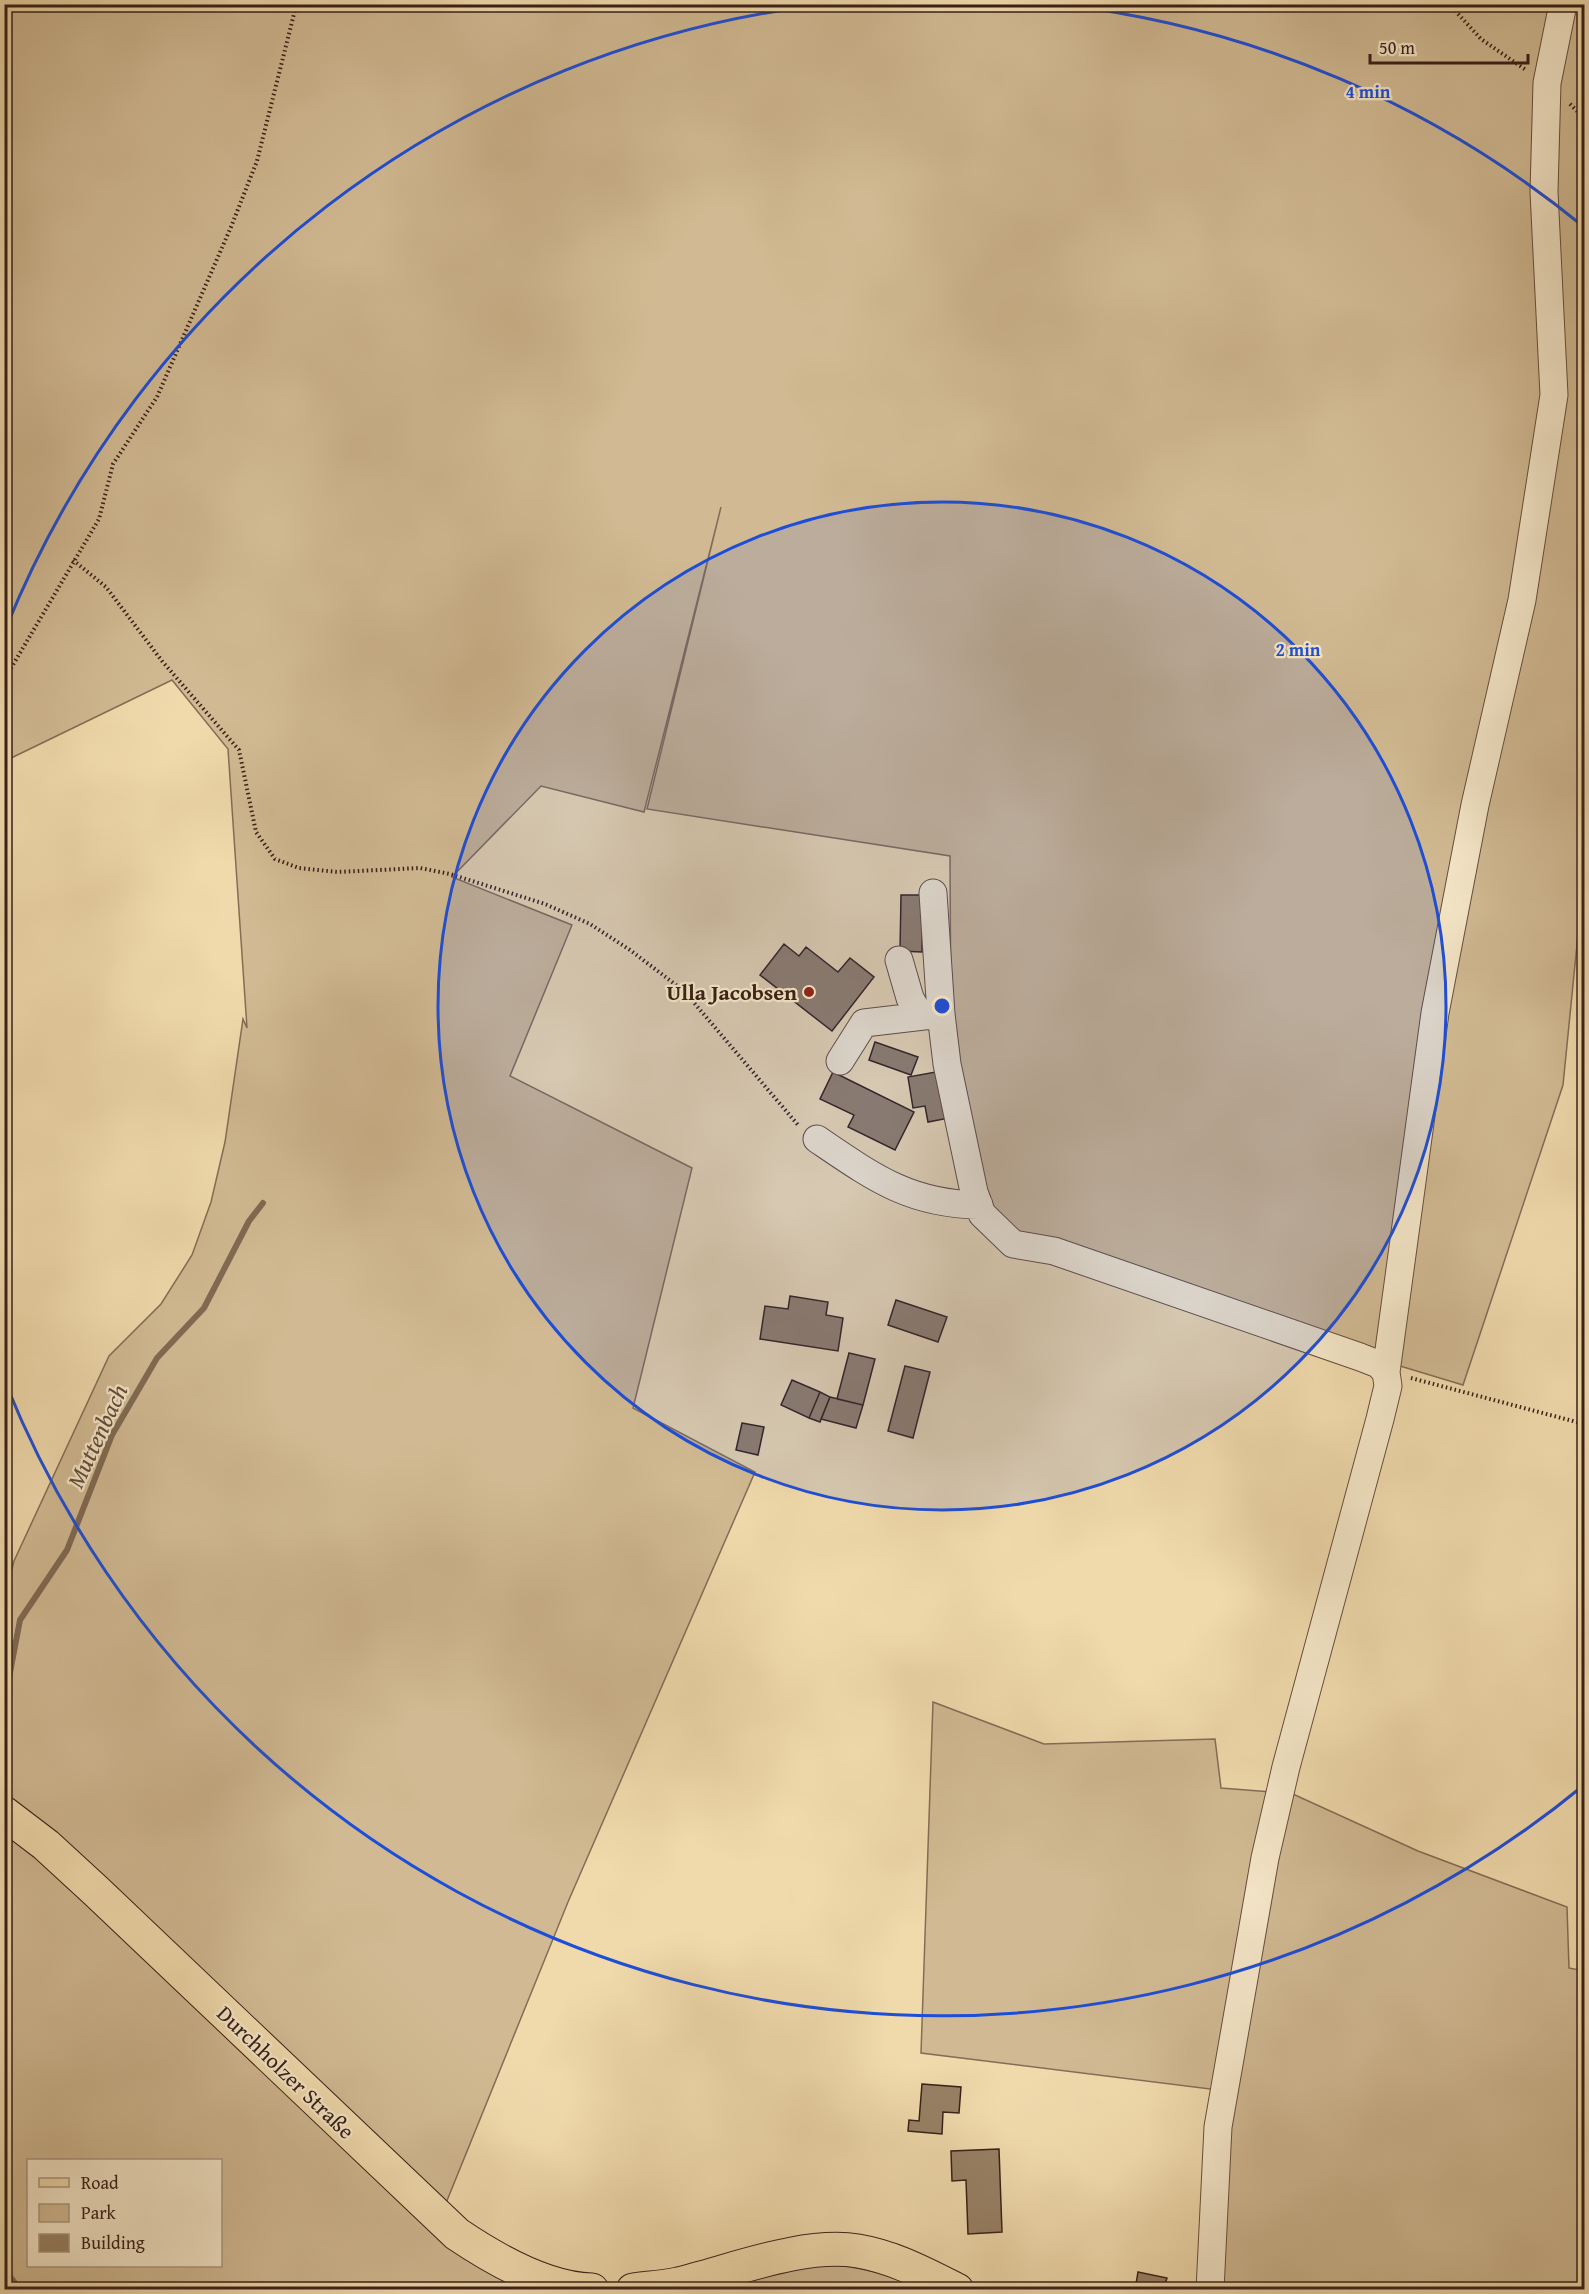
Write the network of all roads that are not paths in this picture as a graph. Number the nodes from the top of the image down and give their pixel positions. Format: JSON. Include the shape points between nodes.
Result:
{"nodes":[{"id":1,"x":1563,"y":4,"type":"edge"},
{"id":2,"x":933,"y":893,"type":"dead end"},
{"id":3,"x":898,"y":960,"type":"dead end"},
{"id":4,"x":931,"y":1015,"type":"junction"},
{"id":5,"x":840,"y":1061,"type":"dead end"},
{"id":6,"x":817,"y":1139,"type":"road end"},
{"id":7,"x":979,"y":1205,"type":"junction"},
{"id":8,"x":1386,"y":1372,"type":"junction"},
{"id":9,"x":4,"y":1813,"type":"edge"},
{"id":10,"x":592,"y":2289,"type":"edge"},
{"id":11,"x":633,"y":2289,"type":"edge"},
{"id":12,"x":957,"y":2289,"type":"edge"},
{"id":13,"x":1210,"y":2289,"type":"edge"}],
"edges":[{"from":1,"to":8,"type":"lane","via":[[1547,83],[1544,192],[1554,395],[1522,600],[1475,806],[1437,1001]]},
{"from":2,"to":4,"type":"lane"},
{"from":3,"to":4,"type":"lane","via":[[907,992]]},
{"from":4,"to":5,"type":"lane","via":[[864,1023]]},
{"from":4,"to":7,"type":"lane","via":[[947,1064]]},
{"from":6,"to":7,"type":"lane","via":[[867,1173],[912,1196],[954,1205]]},
{"from":7,"to":8,"type":"lane","via":[[982,1215],[1013,1244],[1054,1251],[1103,1267],[1360,1357]]},
{"from":8,"to":13,"type":"lane","via":[[1388,1386],[1380,1419],[1265,1858],[1218,2127]]},
{"from":9,"to":10,"type":"main road","name":"Durchholzer Straße","via":[[46,1845],[457,2234],[493,2259],[536,2277]]},
{"from":11,"to":12,"type":"main road","via":[[676,2285],[807,2252],[832,2250],[888,2258]]}]}
